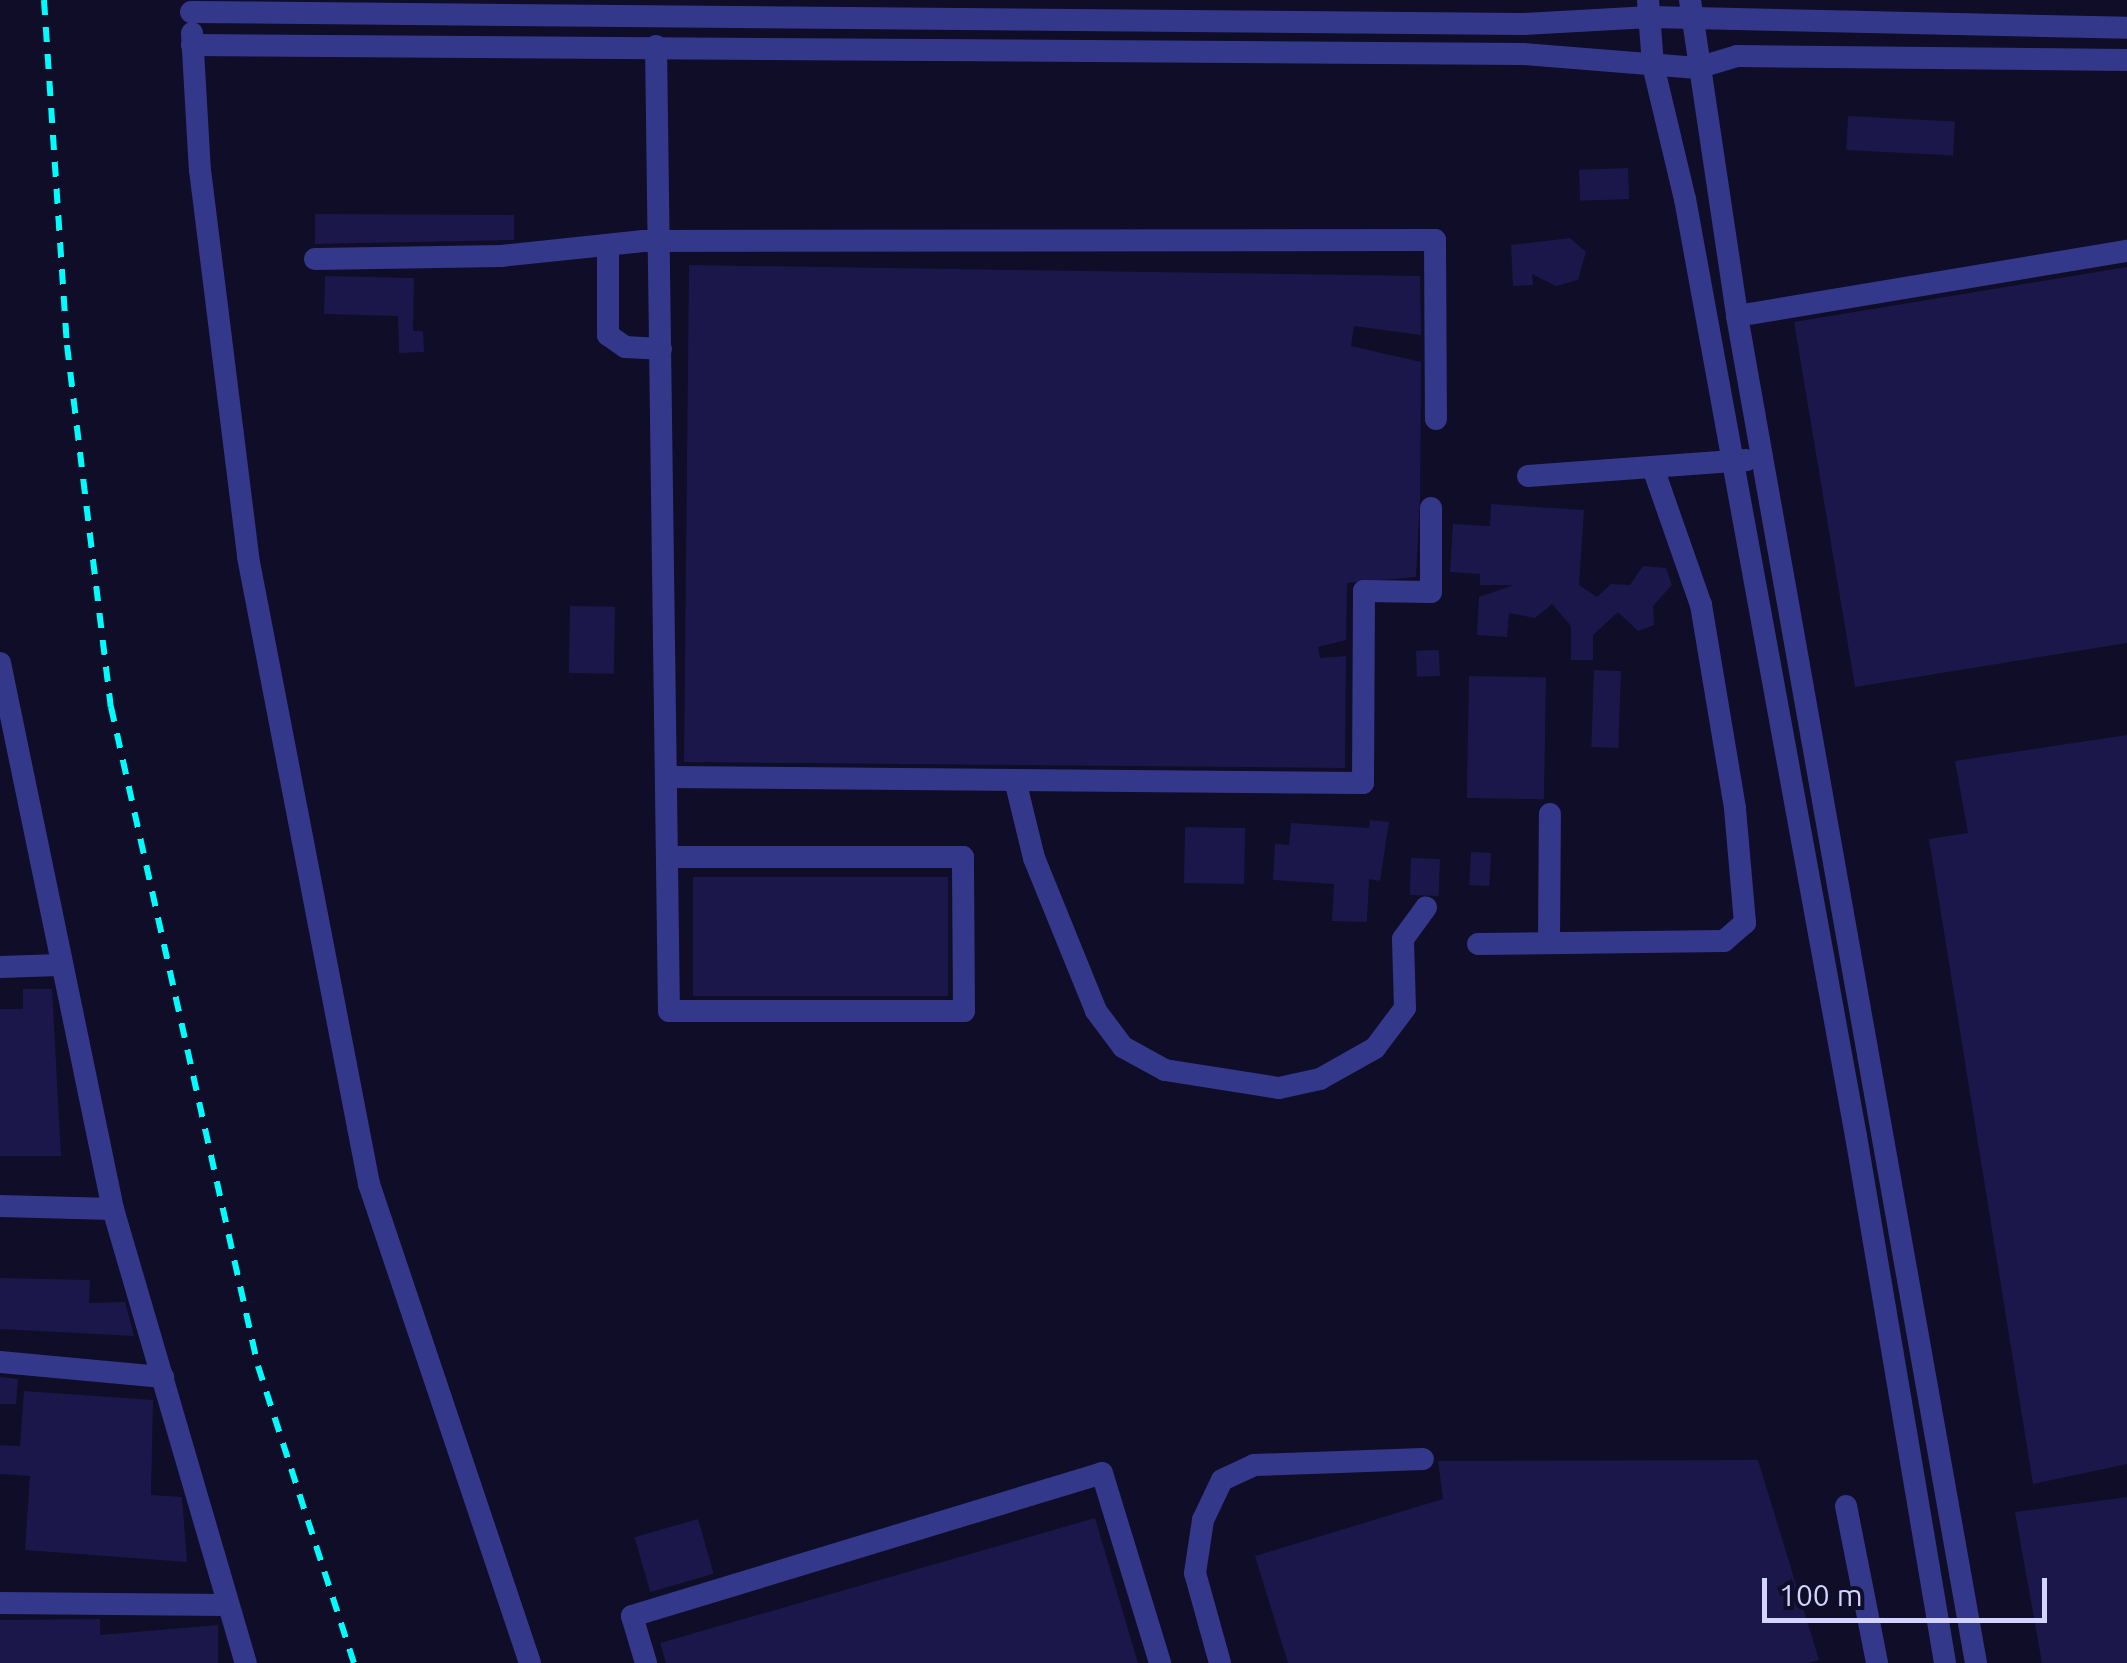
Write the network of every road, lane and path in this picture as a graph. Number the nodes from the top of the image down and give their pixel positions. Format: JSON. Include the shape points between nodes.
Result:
{"nodes":[{"id":1,"x":191,"y":6,"type":"edge"},
{"id":2,"x":1649,"y":8,"type":"edge"},
{"id":3,"x":1691,"y":10,"type":"edge"},
{"id":4,"x":953,"y":11,"type":"edge"},
{"id":5,"x":2127,"y":28,"type":"edge"},
{"id":6,"x":192,"y":45,"type":"junction"},
{"id":7,"x":656,"y":46,"type":"junction"},
{"id":8,"x":953,"y":47,"type":"junction"},
{"id":9,"x":2127,"y":60,"type":"edge"},
{"id":10,"x":1653,"y":64,"type":"junction"},
{"id":11,"x":1697,"y":68,"type":"junction"},
{"id":12,"x":660,"y":242,"type":"junction"},
{"id":13,"x":608,"y":247,"type":"junction"},
{"id":14,"x":2127,"y":251,"type":"edge"},
{"id":15,"x":315,"y":259,"type":"dead end"},
{"id":16,"x":1737,"y":316,"type":"junction"},
{"id":17,"x":661,"y":349,"type":"junction"},
{"id":18,"x":1436,"y":419,"type":"dead end"},
{"id":19,"x":1764,"y":456,"type":"junction"},
{"id":20,"x":1731,"y":463,"type":"junction"},
{"id":21,"x":1654,"y":468,"type":"junction"},
{"id":22,"x":1528,"y":476,"type":"dead end"},
{"id":23,"x":1432,"y":508,"type":"dead end"},
{"id":24,"x":0,"y":663,"type":"edge"},
{"id":25,"x":668,"y":777,"type":"junction"},
{"id":26,"x":1015,"y":780,"type":"junction"},
{"id":27,"x":1550,"y":814,"type":"dead end"},
{"id":28,"x":669,"y":857,"type":"junction"},
{"id":29,"x":1426,"y":906,"type":"dead end"},
{"id":30,"x":1549,"y":943,"type":"junction"},
{"id":31,"x":1478,"y":944,"type":"dead end"},
{"id":32,"x":59,"y":966,"type":"junction"},
{"id":33,"x":0,"y":967,"type":"edge"},
{"id":34,"x":1868,"y":1134,"type":"junction"},
{"id":35,"x":0,"y":1206,"type":"edge"},
{"id":36,"x":113,"y":1209,"type":"junction"},
{"id":37,"x":0,"y":1362,"type":"edge"},
{"id":38,"x":163,"y":1376,"type":"junction"},
{"id":39,"x":1424,"y":1460,"type":"dead end"},
{"id":40,"x":1846,"y":1506,"type":"dead end"},
{"id":41,"x":0,"y":1603,"type":"edge"},
{"id":42,"x":226,"y":1606,"type":"junction"},
{"id":43,"x":246,"y":1663,"type":"edge"},
{"id":44,"x":530,"y":1663,"type":"edge"},
{"id":45,"x":646,"y":1663,"type":"edge"},
{"id":46,"x":1160,"y":1663,"type":"edge"},
{"id":47,"x":1220,"y":1663,"type":"edge"},
{"id":48,"x":1877,"y":1663,"type":"edge"},
{"id":49,"x":1945,"y":1663,"type":"edge"},
{"id":50,"x":1976,"y":1663,"type":"edge"}],
"edges":[{"from":1,"to":4,"type":"street"},
{"from":1,"to":6,"type":"street"},
{"from":2,"to":3,"type":"street"},
{"from":2,"to":4,"type":"street","via":[[1524,24]]},
{"from":2,"to":10,"type":"street"},
{"from":3,"to":5,"type":"street"},
{"from":3,"to":11,"type":"street"},
{"from":4,"to":8,"type":"street"},
{"from":6,"to":7,"type":"street"},
{"from":6,"to":44,"type":"street","via":[[200,170],[248,557],[369,1184]]},
{"from":7,"to":8,"type":"street"},
{"from":7,"to":12,"type":"street"},
{"from":8,"to":10,"type":"street","via":[[1524,54]]},
{"from":9,"to":11,"type":"street","via":[[1737,56]]},
{"from":10,"to":11,"type":"street"},
{"from":10,"to":20,"type":"street"},
{"from":11,"to":16,"type":"street"},
{"from":12,"to":13,"type":"street"},
{"from":12,"to":17,"type":"street"},
{"from":12,"to":18,"type":"street","via":[[1435,240]]},
{"from":13,"to":15,"type":"street"},
{"from":13,"to":17,"type":"street","via":[[608,335],[626,347]]},
{"from":14,"to":16,"type":"street"},
{"from":16,"to":19,"type":"street"},
{"from":17,"to":25,"type":"street"},
{"from":19,"to":20,"type":"street"},
{"from":19,"to":34,"type":"street"},
{"from":20,"to":21,"type":"street"},
{"from":20,"to":34,"type":"street"},
{"from":21,"to":22,"type":"street"},
{"from":21,"to":30,"type":"street","via":[[1701,605],[1736,808],[1745,922],[1724,941]]},
{"from":23,"to":26,"type":"street","via":[[1431,592],[1364,591],[1363,783]]},
{"from":24,"to":32,"type":"street"},
{"from":25,"to":26,"type":"street"},
{"from":25,"to":28,"type":"street"},
{"from":26,"to":29,"type":"street","via":[[1034,858],[1096,1010],[1123,1048],[1165,1070],[1279,1088],[1320,1079],[1375,1048],[1406,1008],[1403,940]]},
{"from":27,"to":30,"type":"street"},
{"from":28,"to":28,"type":"street","via":[[670,1011],[964,1011],[963,857]]},
{"from":30,"to":31,"type":"street"},
{"from":32,"to":33,"type":"street"},
{"from":32,"to":36,"type":"street"},
{"from":34,"to":49,"type":"street"},
{"from":34,"to":50,"type":"street"},
{"from":35,"to":36,"type":"street"},
{"from":36,"to":38,"type":"street"},
{"from":37,"to":38,"type":"street"},
{"from":38,"to":42,"type":"street"},
{"from":39,"to":47,"type":"street","via":[[1254,1465],[1222,1480],[1203,1520],[1195,1573]]},
{"from":40,"to":48,"type":"street"},
{"from":41,"to":42,"type":"street"},
{"from":42,"to":43,"type":"street"},
{"from":45,"to":46,"type":"street","via":[[632,1616],[1102,1473]]}]}
